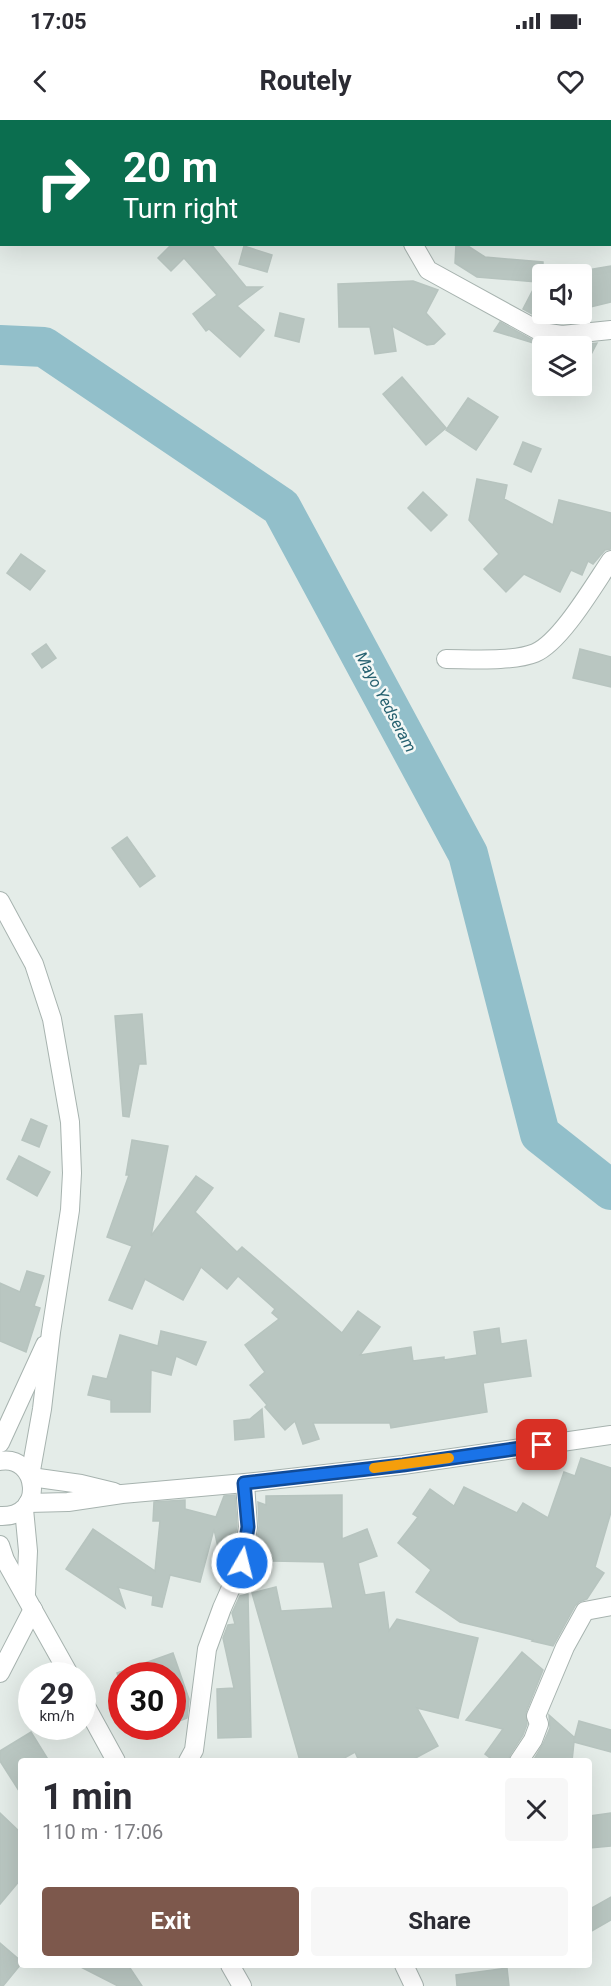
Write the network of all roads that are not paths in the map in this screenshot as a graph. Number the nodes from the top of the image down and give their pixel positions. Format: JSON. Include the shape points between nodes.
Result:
{"nodes":[{"id":1,"x":414,"y":246,"type":"edge"},
{"id":2,"x":611,"y":330,"type":"edge"},
{"id":3,"x":611,"y":560,"type":"edge"},
{"id":4,"x":446,"y":659,"type":"dead end"},
{"id":5,"x":0,"y":901,"type":"edge"},
{"id":6,"x":51,"y":1332,"type":"junction"},
{"id":7,"x":611,"y":1435,"type":"edge"},
{"id":8,"x":0,"y":1443,"type":"edge"},
{"id":9,"x":0,"y":1461,"type":"edge"},
{"id":10,"x":30,"y":1476,"type":"junction"},
{"id":11,"x":244,"y":1483,"type":"junction"},
{"id":12,"x":122,"y":1494,"type":"junction"},
{"id":13,"x":26,"y":1506,"type":"junction"},
{"id":14,"x":0,"y":1516,"type":"edge"},
{"id":15,"x":0,"y":1545,"type":"edge"},
{"id":16,"x":29,"y":1601,"type":"junction"},
{"id":17,"x":611,"y":1606,"type":"edge"},
{"id":18,"x":62,"y":1662,"type":"edge"},
{"id":19,"x":0,"y":1673,"type":"edge"},
{"id":20,"x":96,"y":1725,"type":"edge"},
{"id":21,"x":114,"y":1758,"type":"edge"},
{"id":22,"x":190,"y":1758,"type":"edge"},
{"id":23,"x":521,"y":1758,"type":"edge"},
{"id":24,"x":232,"y":1968,"type":"edge"},
{"id":25,"x":405,"y":1968,"type":"edge"},
{"id":26,"x":242,"y":1986,"type":"edge"},
{"id":27,"x":414,"y":1986,"type":"edge"}],
"edges":[{"from":1,"to":2,"type":"street","via":[[428,270],[541,332],[562,336]]},
{"from":3,"to":4,"type":"street","via":[[559,635],[535,653],[510,658]]},
{"from":5,"to":6,"type":"street","via":[[34,964],[52,1019],[70,1122],[70,1210]]},
{"from":6,"to":8,"type":"street"},
{"from":6,"to":10,"type":"street"},
{"from":7,"to":11,"type":"street"},
{"from":9,"to":10,"type":"street","via":[[20,1465]]},
{"from":10,"to":12,"type":"street"},
{"from":10,"to":13,"type":"street","via":[[33,1486]]},
{"from":11,"to":12,"type":"street"},
{"from":11,"to":22,"type":"street","via":[[248,1527],[242,1563],[207,1649],[194,1749]]},
{"from":12,"to":13,"type":"street"},
{"from":13,"to":14,"type":"street","via":[[18,1514]]},
{"from":13,"to":16,"type":"street"},
{"from":15,"to":16,"type":"street"},
{"from":16,"to":18,"type":"street"},
{"from":16,"to":19,"type":"street"},
{"from":17,"to":23,"type":"street","via":[[585,1611],[565,1647],[536,1716],[539,1724],[533,1740]]},
{"from":20,"to":21,"type":"street"},
{"from":24,"to":26,"type":"street"},
{"from":25,"to":27,"type":"street"}]}
